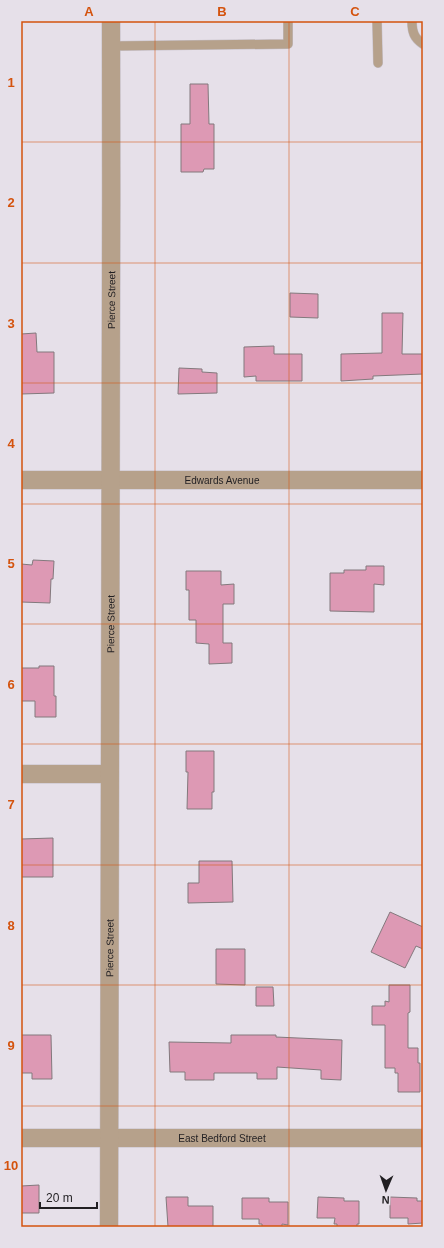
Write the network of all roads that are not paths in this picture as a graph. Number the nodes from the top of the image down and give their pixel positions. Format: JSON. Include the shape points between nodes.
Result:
{"nodes":[{"id":1,"x":111,"y":21,"type":"edge"},
{"id":2,"x":288,"y":21,"type":"edge"},
{"id":3,"x":377,"y":21,"type":"edge"},
{"id":4,"x":412,"y":21,"type":"edge"},
{"id":5,"x":423,"y":44,"type":"edge"},
{"id":6,"x":111,"y":46,"type":"junction"},
{"id":7,"x":378,"y":63,"type":"dead end"},
{"id":8,"x":21,"y":480,"type":"edge"},
{"id":9,"x":423,"y":480,"type":"edge"},
{"id":10,"x":112,"y":481,"type":"junction"},
{"id":11,"x":21,"y":774,"type":"edge"},
{"id":12,"x":109,"y":774,"type":"junction"},
{"id":13,"x":21,"y":1138,"type":"edge"},
{"id":14,"x":109,"y":1138,"type":"junction"},
{"id":15,"x":423,"y":1138,"type":"edge"},
{"id":16,"x":109,"y":1227,"type":"edge"}],
"edges":[{"from":1,"to":6,"type":"street","name":"Pierce Street"},
{"from":2,"to":6,"type":"lane","via":[[288,44]]},
{"from":3,"to":7,"type":"lane"},
{"from":4,"to":5,"type":"lane","via":[[415,38]]},
{"from":6,"to":10,"type":"street","name":"Pierce Street"},
{"from":8,"to":10,"type":"street","name":"Edwards Avenue"},
{"from":9,"to":10,"type":"street","name":"Edwards Avenue"},
{"from":10,"to":12,"type":"street","name":"Pierce Street"},
{"from":11,"to":12,"type":"street"},
{"from":12,"to":14,"type":"street","name":"Pierce Street"},
{"from":13,"to":14,"type":"street","name":"East Bedford Street"},
{"from":14,"to":15,"type":"street","name":"East Bedford Street"},
{"from":14,"to":16,"type":"street","name":"Pierce Street"}]}
